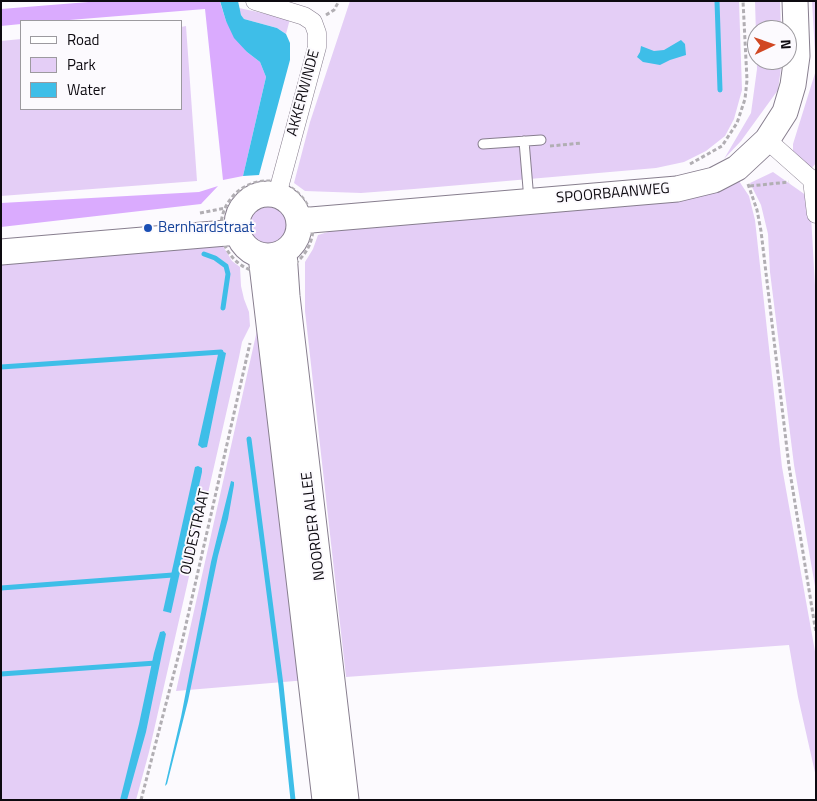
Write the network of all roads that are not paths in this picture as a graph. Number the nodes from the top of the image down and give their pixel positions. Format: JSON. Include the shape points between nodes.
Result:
{"nodes":[{"id":1,"x":255,"y":1,"type":"edge"},
{"id":2,"x":795,"y":1,"type":"edge"},
{"id":3,"x":541,"y":140,"type":"road end"},
{"id":4,"x":767,"y":140,"type":"junction"},
{"id":5,"x":524,"y":141,"type":"junction"},
{"id":6,"x":483,"y":144,"type":"dead end"},
{"id":7,"x":814,"y":179,"type":"edge"},
{"id":8,"x":278,"y":189,"type":"junction"},
{"id":9,"x":529,"y":201,"type":"junction"},
{"id":10,"x":816,"y":214,"type":"edge"},
{"id":11,"x":299,"y":221,"type":"junction"},
{"id":12,"x":238,"y":232,"type":"junction"},
{"id":13,"x":1,"y":252,"type":"edge"},
{"id":14,"x":263,"y":258,"type":"junction"},
{"id":15,"x":325,"y":800,"type":"edge"},
{"id":16,"x":346,"y":800,"type":"edge"}],
"edges":[{"from":1,"to":8,"type":"street","name":"AKKERWINDE","via":[[304,16],[313,22],[317,34],[318,47]]},
{"from":2,"to":4,"type":"street","name":"SPOORBAANWEG","via":[[797,56],[793,85],[785,112]]},
{"from":3,"to":5,"type":"lane"},
{"from":4,"to":7,"type":"street"},
{"from":4,"to":9,"type":"street","name":"SPOORBAANWEG","via":[[737,168],[714,180],[677,189]]},
{"from":5,"to":6,"type":"lane"},
{"from":5,"to":9,"type":"lane"},
{"from":7,"to":10,"type":"street"},
{"from":8,"to":11,"type":"street","via":[[293,207]]},
{"from":8,"to":12,"type":"street","via":[[245,205],[239,213]]},
{"from":9,"to":11,"type":"street","name":"SPOORBAANWEG"},
{"from":11,"to":14,"type":"street","via":[[296,238]]},
{"from":12,"to":13,"type":"street"},
{"from":12,"to":14,"type":"street","via":[[246,247]]},
{"from":14,"to":15,"type":"street","name":"NOORDER ALLEE"},
{"from":14,"to":16,"type":"street","name":"NOORDER ALLEE","via":[[287,296]]}]}
